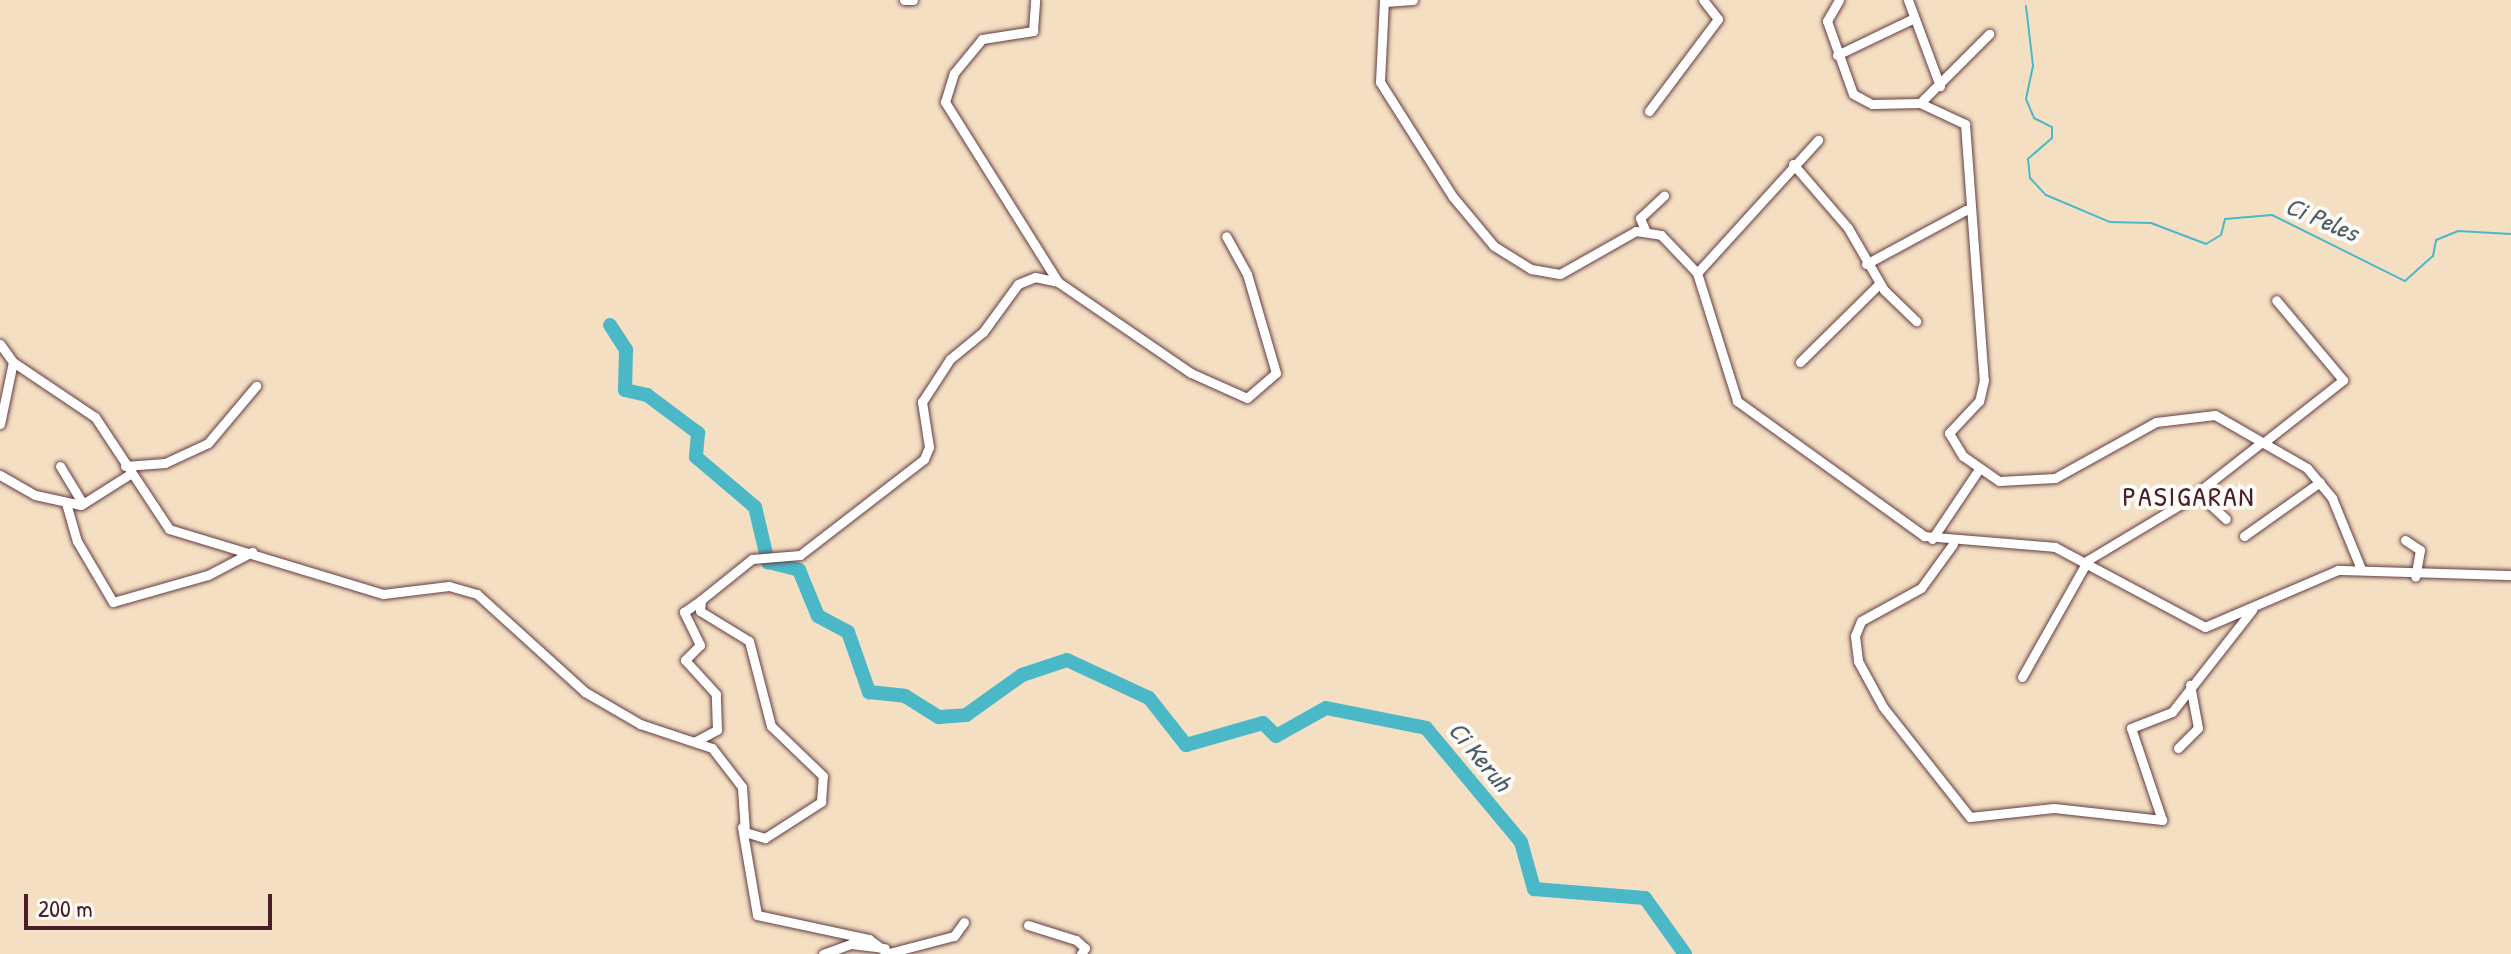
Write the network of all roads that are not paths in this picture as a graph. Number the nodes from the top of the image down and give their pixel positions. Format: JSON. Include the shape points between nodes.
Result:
{"nodes":[{"id":1,"x":904,"y":0,"type":"edge"},
{"id":2,"x":913,"y":0,"type":"edge"},
{"id":3,"x":1035,"y":0,"type":"edge"},
{"id":4,"x":1413,"y":0,"type":"edge"},
{"id":5,"x":1703,"y":0,"type":"edge"},
{"id":6,"x":1839,"y":0,"type":"edge"},
{"id":7,"x":1908,"y":0,"type":"edge"},
{"id":8,"x":1384,"y":1,"type":"edge"},
{"id":9,"x":1912,"y":19,"type":"junction"},
{"id":10,"x":1989,"y":34,"type":"dead end"},
{"id":11,"x":1837,"y":55,"type":"junction"},
{"id":12,"x":1940,"y":86,"type":"junction"},
{"id":13,"x":1920,"y":103,"type":"junction"},
{"id":14,"x":1649,"y":111,"type":"dead end"},
{"id":15,"x":1818,"y":140,"type":"dead end"},
{"id":16,"x":1793,"y":164,"type":"junction"},
{"id":17,"x":1664,"y":196,"type":"dead end"},
{"id":18,"x":1966,"y":210,"type":"junction"},
{"id":19,"x":1645,"y":230,"type":"junction"},
{"id":20,"x":1226,"y":236,"type":"dead end"},
{"id":21,"x":1866,"y":264,"type":"junction"},
{"id":22,"x":1697,"y":273,"type":"junction"},
{"id":23,"x":1058,"y":282,"type":"junction"},
{"id":24,"x":1879,"y":284,"type":"junction"},
{"id":25,"x":2276,"y":300,"type":"dead end"},
{"id":26,"x":1916,"y":321,"type":"dead end"},
{"id":27,"x":0,"y":344,"type":"edge"},
{"id":28,"x":13,"y":362,"type":"junction"},
{"id":29,"x":1800,"y":362,"type":"dead end"},
{"id":30,"x":256,"y":386,"type":"dead end"},
{"id":31,"x":0,"y":424,"type":"edge"},
{"id":32,"x":2262,"y":443,"type":"junction"},
{"id":33,"x":60,"y":466,"type":"dead end"},
{"id":34,"x":1979,"y":469,"type":"junction"},
{"id":35,"x":127,"y":470,"type":"junction"},
{"id":36,"x":0,"y":475,"type":"edge"},
{"id":37,"x":2320,"y":482,"type":"junction"},
{"id":38,"x":2198,"y":493,"type":"junction"},
{"id":39,"x":66,"y":503,"type":"junction"},
{"id":40,"x":83,"y":504,"type":"junction"},
{"id":41,"x":2226,"y":519,"type":"dead end"},
{"id":42,"x":2244,"y":536,"type":"dead end"},
{"id":43,"x":1932,"y":539,"type":"junction"},
{"id":44,"x":2405,"y":540,"type":"dead end"},
{"id":45,"x":1953,"y":544,"type":"junction"},
{"id":46,"x":252,"y":552,"type":"junction"},
{"id":47,"x":2088,"y":560,"type":"junction"},
{"id":48,"x":2361,"y":569,"type":"junction"},
{"id":49,"x":2511,"y":575,"type":"edge"},
{"id":50,"x":2415,"y":577,"type":"junction"},
{"id":51,"x":701,"y":600,"type":"junction"},
{"id":52,"x":2254,"y":606,"type":"junction"},
{"id":53,"x":2022,"y":677,"type":"dead end"},
{"id":54,"x":2190,"y":685,"type":"junction"},
{"id":55,"x":696,"y":741,"type":"junction"},
{"id":56,"x":2178,"y":748,"type":"dead end"},
{"id":57,"x":742,"y":827,"type":"junction"},
{"id":58,"x":964,"y":922,"type":"dead end"},
{"id":59,"x":1028,"y":925,"type":"dead end"},
{"id":60,"x":887,"y":952,"type":"edge"},
{"id":61,"x":823,"y":954,"type":"edge"},
{"id":62,"x":1081,"y":954,"type":"edge"}],
"edges":[{"from":1,"to":2,"type":"street"},
{"from":3,"to":23,"type":"street","via":[[1033,31],[982,39],[954,73],[945,102]]},
{"from":4,"to":8,"type":"street"},
{"from":5,"to":14,"type":"street","via":[[1718,19]]},
{"from":6,"to":11,"type":"street","via":[[1827,21]]},
{"from":7,"to":9,"type":"street"},
{"from":8,"to":19,"type":"street","via":[[1380,82],[1460,207],[1494,246],[1531,269],[1560,274]]},
{"from":9,"to":11,"type":"street"},
{"from":9,"to":12,"type":"street"},
{"from":10,"to":12,"type":"street"},
{"from":11,"to":13,"type":"street","via":[[1853,94],[1872,104]]},
{"from":12,"to":13,"type":"street"},
{"from":13,"to":18,"type":"street","via":[[1965,124],[1971,169]]},
{"from":15,"to":16,"type":"street"},
{"from":16,"to":21,"type":"street","via":[[1848,228]]},
{"from":16,"to":22,"type":"street"},
{"from":17,"to":19,"type":"street","via":[[1640,218]]},
{"from":18,"to":21,"type":"street"},
{"from":18,"to":34,"type":"street","via":[[1977,252],[1984,380],[1979,401],[1949,436]]},
{"from":19,"to":22,"type":"street","via":[[1661,235]]},
{"from":20,"to":23,"type":"street","via":[[1247,274],[1276,373],[1247,398],[1191,373]]},
{"from":21,"to":24,"type":"street"},
{"from":22,"to":43,"type":"street","via":[[1713,342],[1737,401]]},
{"from":23,"to":51,"type":"street","via":[[1035,277],[1018,284],[983,332],[950,359],[922,402],[929,447],[924,459],[800,555],[767,556]]},
{"from":24,"to":26,"type":"street"},
{"from":24,"to":29,"type":"street"},
{"from":25,"to":32,"type":"street","via":[[2343,380]]},
{"from":27,"to":28,"type":"street"},
{"from":28,"to":31,"type":"street"},
{"from":28,"to":35,"type":"street","via":[[81,402],[115,441]]},
{"from":30,"to":35,"type":"street","via":[[208,443],[165,463]]},
{"from":32,"to":34,"type":"street","via":[[2215,415],[2156,422],[2055,478],[2005,483]]},
{"from":32,"to":37,"type":"street"},
{"from":32,"to":38,"type":"street"},
{"from":33,"to":40,"type":"street"},
{"from":34,"to":43,"type":"street"},
{"from":35,"to":40,"type":"street"},
{"from":35,"to":46,"type":"street","via":[[174,533]]},
{"from":36,"to":39,"type":"street"},
{"from":37,"to":42,"type":"street"},
{"from":37,"to":48,"type":"street"},
{"from":38,"to":41,"type":"street"},
{"from":38,"to":47,"type":"street"},
{"from":39,"to":40,"type":"street"},
{"from":39,"to":46,"type":"street","via":[[77,541],[113,602],[208,575]]},
{"from":43,"to":45,"type":"street"},
{"from":44,"to":50,"type":"street","via":[[2420,553]]},
{"from":45,"to":47,"type":"street","via":[[2046,545]]},
{"from":45,"to":54,"type":"street","via":[[1921,588],[1861,621],[1855,636],[1880,701],[1966,816],[2054,808],[2158,822],[2163,812],[2130,731],[2168,715]]},
{"from":46,"to":55,"type":"street","via":[[383,594],[449,586],[477,594],[585,692],[640,724]]},
{"from":47,"to":52,"type":"street","via":[[2197,626]]},
{"from":47,"to":53,"type":"street"},
{"from":48,"to":50,"type":"street"},
{"from":48,"to":52,"type":"street","via":[[2326,574]]},
{"from":49,"to":50,"type":"street"},
{"from":51,"to":55,"type":"street","via":[[684,612],[700,645],[685,660],[716,694],[717,730]]},
{"from":51,"to":57,"type":"street","via":[[700,611],[749,641],[755,687],[771,726],[823,776],[821,802],[765,838]]},
{"from":52,"to":54,"type":"street"},
{"from":54,"to":56,"type":"street","via":[[2199,721]]},
{"from":55,"to":57,"type":"street","via":[[733,770],[742,787]]},
{"from":57,"to":60,"type":"street","via":[[757,915]]},
{"from":58,"to":60,"type":"street","via":[[954,936]]},
{"from":59,"to":62,"type":"street","via":[[1076,940],[1085,948]]},
{"from":60,"to":61,"type":"street","via":[[851,944]]}]}
